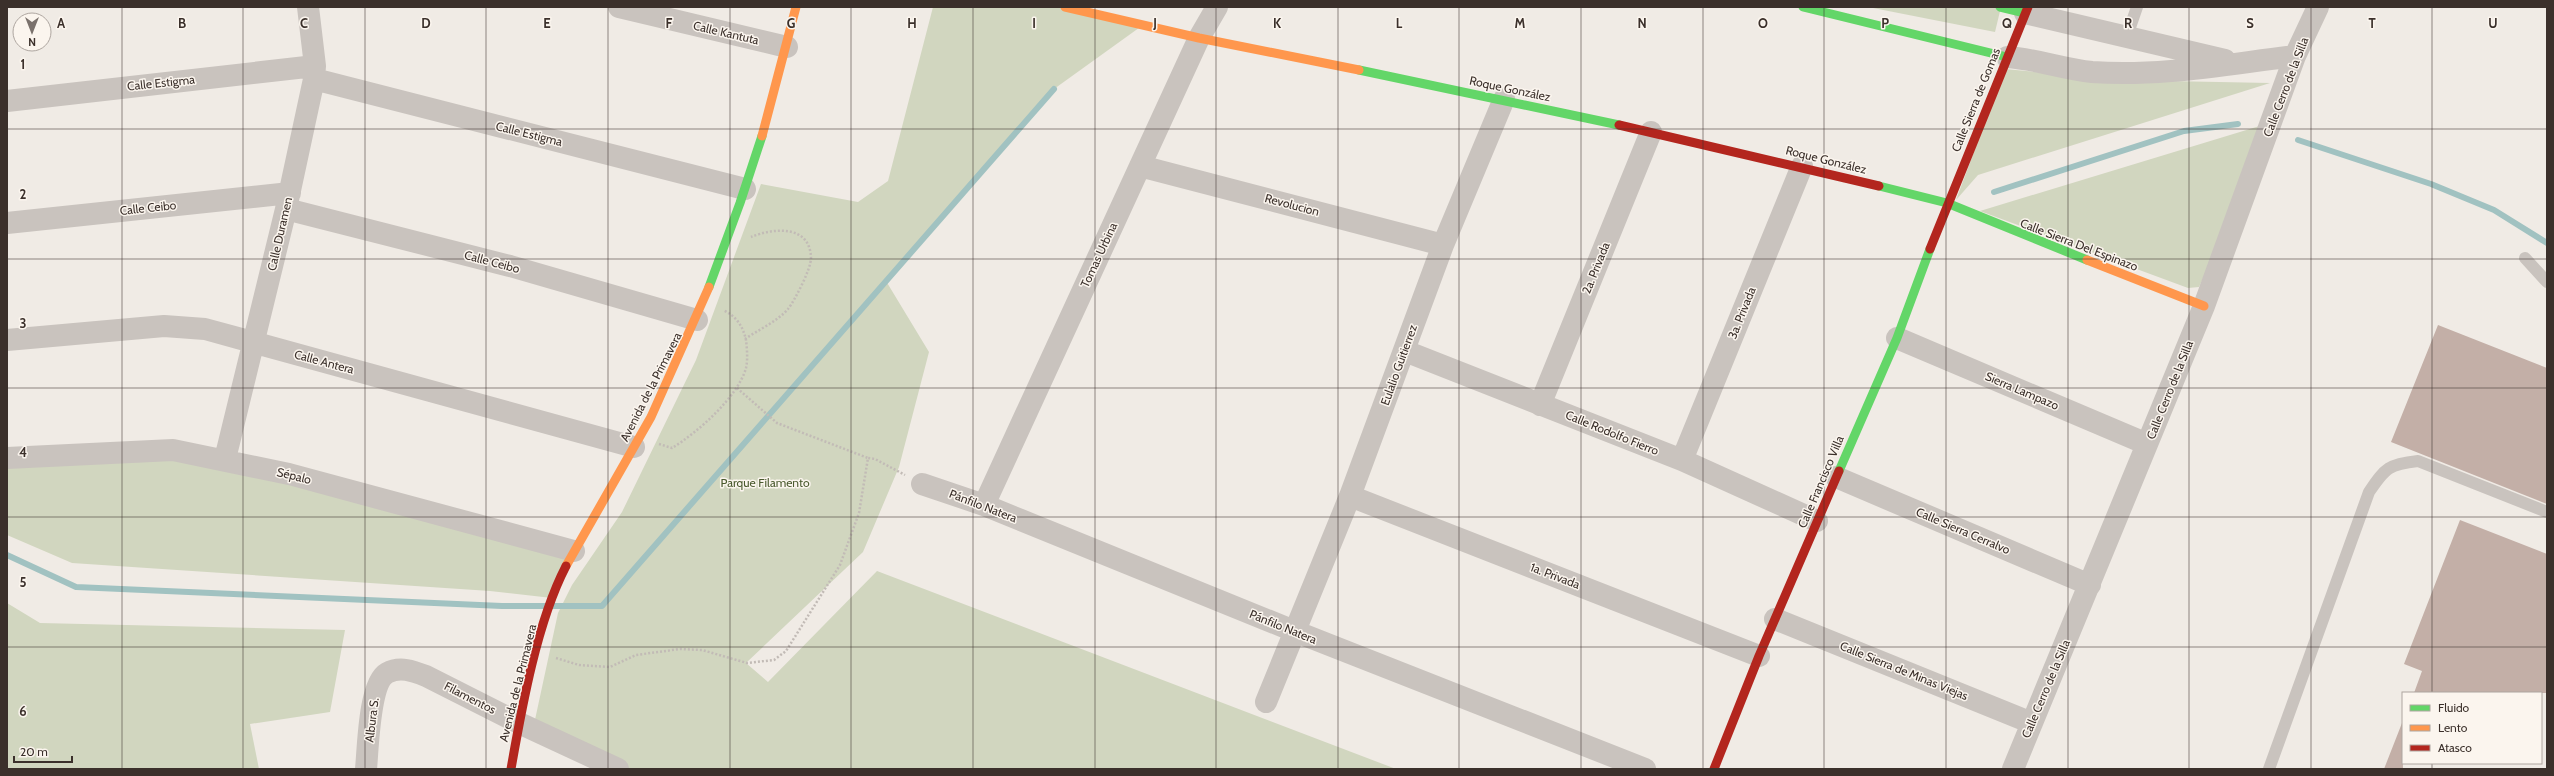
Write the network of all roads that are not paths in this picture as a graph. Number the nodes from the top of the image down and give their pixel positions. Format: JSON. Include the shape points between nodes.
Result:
{"nodes":[{"id":1,"x":308,"y":7,"type":"edge"},
{"id":2,"x":619,"y":7,"type":"edge"},
{"id":3,"x":796,"y":7,"type":"edge"},
{"id":4,"x":1065,"y":7,"type":"edge"},
{"id":5,"x":1217,"y":7,"type":"edge"},
{"id":6,"x":1803,"y":7,"type":"edge"},
{"id":7,"x":2000,"y":7,"type":"edge"},
{"id":8,"x":2137,"y":7,"type":"edge"},
{"id":9,"x":2318,"y":7,"type":"edge"},
{"id":10,"x":2026,"y":10,"type":"edge"},
{"id":11,"x":676,"y":14,"type":"edge"},
{"id":12,"x":2127,"y":36,"type":"junction"},
{"id":13,"x":1199,"y":38,"type":"junction"},
{"id":14,"x":787,"y":47,"type":"junction"},
{"id":15,"x":2295,"y":56,"type":"junction"},
{"id":16,"x":2007,"y":57,"type":"junction"},
{"id":17,"x":2236,"y":63,"type":"junction"},
{"id":18,"x":314,"y":72,"type":"junction"},
{"id":19,"x":1504,"y":99,"type":"junction"},
{"id":20,"x":7,"y":101,"type":"edge"},
{"id":21,"x":1651,"y":132,"type":"junction"},
{"id":22,"x":1140,"y":166,"type":"junction"},
{"id":23,"x":1802,"y":166,"type":"junction"},
{"id":24,"x":745,"y":189,"type":"junction"},
{"id":25,"x":288,"y":201,"type":"junction"},
{"id":26,"x":1947,"y":203,"type":"junction"},
{"id":27,"x":7,"y":223,"type":"edge"},
{"id":28,"x":1443,"y":245,"type":"junction"},
{"id":29,"x":2525,"y":258,"type":"dead end"},
{"id":30,"x":2547,"y":282,"type":"edge"},
{"id":31,"x":2204,"y":306,"type":"junction"},
{"id":32,"x":701,"y":311,"type":"junction"},
{"id":33,"x":1897,"y":338,"type":"junction"},
{"id":34,"x":7,"y":340,"type":"edge"},
{"id":35,"x":254,"y":344,"type":"junction"},
{"id":36,"x":1405,"y":351,"type":"junction"},
{"id":37,"x":1540,"y":405,"type":"junction"},
{"id":38,"x":638,"y":441,"type":"junction"},
{"id":39,"x":2147,"y":444,"type":"junction"},
{"id":40,"x":7,"y":458,"type":"edge"},
{"id":41,"x":225,"y":459,"type":"junction"},
{"id":42,"x":1682,"y":460,"type":"junction"},
{"id":43,"x":1836,"y":477,"type":"junction"},
{"id":44,"x":922,"y":484,"type":"road end"},
{"id":45,"x":1350,"y":496,"type":"junction"},
{"id":46,"x":984,"y":505,"type":"junction"},
{"id":47,"x":2547,"y":512,"type":"edge"},
{"id":48,"x":1817,"y":521,"type":"junction"},
{"id":49,"x":574,"y":551,"type":"junction"},
{"id":50,"x":2090,"y":585,"type":"junction"},
{"id":51,"x":1775,"y":619,"type":"junction"},
{"id":52,"x":1294,"y":631,"type":"junction"},
{"id":53,"x":1759,"y":656,"type":"junction"},
{"id":54,"x":385,"y":674,"type":"joint"},
{"id":55,"x":1266,"y":702,"type":"dead end"},
{"id":56,"x":519,"y":723,"type":"junction"},
{"id":57,"x":2032,"y":723,"type":"junction"},
{"id":58,"x":366,"y":769,"type":"edge"},
{"id":59,"x":511,"y":769,"type":"edge"},
{"id":60,"x":618,"y":769,"type":"edge"},
{"id":61,"x":1645,"y":769,"type":"edge"},
{"id":62,"x":1714,"y":769,"type":"edge"},
{"id":63,"x":2013,"y":769,"type":"edge"},
{"id":64,"x":2269,"y":769,"type":"edge"}],
"edges":[{"from":1,"to":18,"type":"street","name":"Calle Duramen"},
{"from":2,"to":11,"type":"street","name":"Calle Kantuta"},
{"from":3,"to":14,"type":"street","name":"Avenida de la Primavera"},
{"from":4,"to":13,"type":"street","name":"Roque González"},
{"from":5,"to":13,"type":"street","name":"Tomas Urbina"},
{"from":6,"to":16,"type":"street"},
{"from":7,"to":10,"type":"street"},
{"from":8,"to":12,"type":"lane"},
{"from":9,"to":15,"type":"street","name":"Calle Cerro de la Silla"},
{"from":10,"to":12,"type":"street"},
{"from":10,"to":16,"type":"street","name":"Calle Sierra de Gomas"},
{"from":11,"to":14,"type":"street","name":"Calle Kantuta"},
{"from":12,"to":17,"type":"street"},
{"from":13,"to":19,"type":"street","name":"Roque González"},
{"from":13,"to":22,"type":"street","name":"Tomas Urbina"},
{"from":14,"to":24,"type":"street","name":"Avenida de la Primavera"},
{"from":15,"to":17,"type":"street"},
{"from":15,"to":31,"type":"street","name":"Calle Cerro de la Silla"},
{"from":16,"to":17,"type":"street","via":[[2091,72],[2192,70]]},
{"from":16,"to":26,"type":"street","name":"Calle Sierra de Gomas"},
{"from":18,"to":20,"type":"street","name":"Calle Estigma"},
{"from":18,"to":24,"type":"street","name":"Calle Estigma"},
{"from":18,"to":25,"type":"street","name":"Calle Duramen"},
{"from":19,"to":21,"type":"street","name":"Roque González"},
{"from":19,"to":28,"type":"street","name":"Eulalio Guitierrez"},
{"from":21,"to":23,"type":"street","name":"Roque González"},
{"from":21,"to":37,"type":"street","name":"2a. Privada"},
{"from":22,"to":28,"type":"street","name":"Revolucion"},
{"from":22,"to":46,"type":"street","name":"Tomas Urbina"},
{"from":23,"to":26,"type":"street","name":"Roque González"},
{"from":23,"to":42,"type":"street","name":"3a. Privada"},
{"from":24,"to":32,"type":"street","name":"Avenida de la Primavera"},
{"from":25,"to":27,"type":"street","name":"Calle Ceibo"},
{"from":25,"to":32,"type":"street","name":"Calle Ceibo","via":[[510,266]]},
{"from":25,"to":35,"type":"street","name":"Calle Duramen"},
{"from":26,"to":31,"type":"street","name":"Calle Sierra Del Espinazo","via":[[2004,228]]},
{"from":26,"to":33,"type":"street","name":"Calle Francisco Villa"},
{"from":28,"to":36,"type":"street","name":"Eulalio Guitierrez"},
{"from":29,"to":30,"type":"lane"},
{"from":31,"to":39,"type":"street","name":"Calle Cerro de la Silla"},
{"from":32,"to":38,"type":"street","name":"Avenida de la Primavera"},
{"from":33,"to":39,"type":"street","name":"Sierra Lampazo"},
{"from":33,"to":43,"type":"street","name":"Calle Francisco Villa"},
{"from":34,"to":35,"type":"street","name":"Calle Antera","via":[[164,326],[205,330]]},
{"from":35,"to":38,"type":"street","name":"Calle Antera"},
{"from":35,"to":41,"type":"street","name":"Calle Duramen"},
{"from":36,"to":37,"type":"street","name":"Calle Rodolfo Fierro"},
{"from":36,"to":45,"type":"street","name":"Eulalio Guitierrez"},
{"from":37,"to":42,"type":"street","name":"Calle Rodolfo Fierro"},
{"from":38,"to":49,"type":"street","name":"Avenida de la Primavera"},
{"from":39,"to":50,"type":"street","name":"Calle Cerro de la Silla"},
{"from":40,"to":41,"type":"street","name":"Sépalo","via":[[172,450]]},
{"from":41,"to":49,"type":"street","name":"Sépalo"},
{"from":42,"to":48,"type":"street","name":"Calle Rodolfo Fierro"},
{"from":43,"to":48,"type":"street","name":"Calle Francisco Villa"},
{"from":43,"to":50,"type":"street","name":"Calle Sierra Cerralvo"},
{"from":44,"to":46,"type":"street","name":"Pánfilo Natera"},
{"from":45,"to":52,"type":"street","name":"Eulalio Guitierrez"},
{"from":45,"to":53,"type":"street","name":"1a. Privada"},
{"from":46,"to":52,"type":"street","name":"Pánfilo Natera"},
{"from":47,"to":64,"type":"lane","via":[[2418,461],[2395,463],[2380,475],[2369,492]]},
{"from":48,"to":51,"type":"street","name":"Calle Francisco Villa"},
{"from":49,"to":56,"type":"street","name":"Avenida de la Primavera","via":[[552,598]]},
{"from":50,"to":57,"type":"street","name":"Calle Cerro de la Silla"},
{"from":51,"to":53,"type":"street","name":"Calle Francisco Villa"},
{"from":51,"to":57,"type":"street","name":"Calle Sierra de Minas Viejas"},
{"from":52,"to":55,"type":"street","name":"Eulalio Guitierrez"},
{"from":52,"to":61,"type":"street","name":"Pánfilo Natera"},
{"from":53,"to":62,"type":"street","name":"Calle Francisco Villa"},
{"from":54,"to":56,"type":"street","name":"Filamentos","via":[[396,670],[410,670]]},
{"from":54,"to":58,"type":"street","name":"Albura S.","via":[[378,684],[373,700]]},
{"from":56,"to":59,"type":"street","name":"Avenida de la Primavera"},
{"from":56,"to":60,"type":"street","name":"Filamentos"},
{"from":57,"to":63,"type":"street","name":"Calle Cerro de la Silla"}]}
